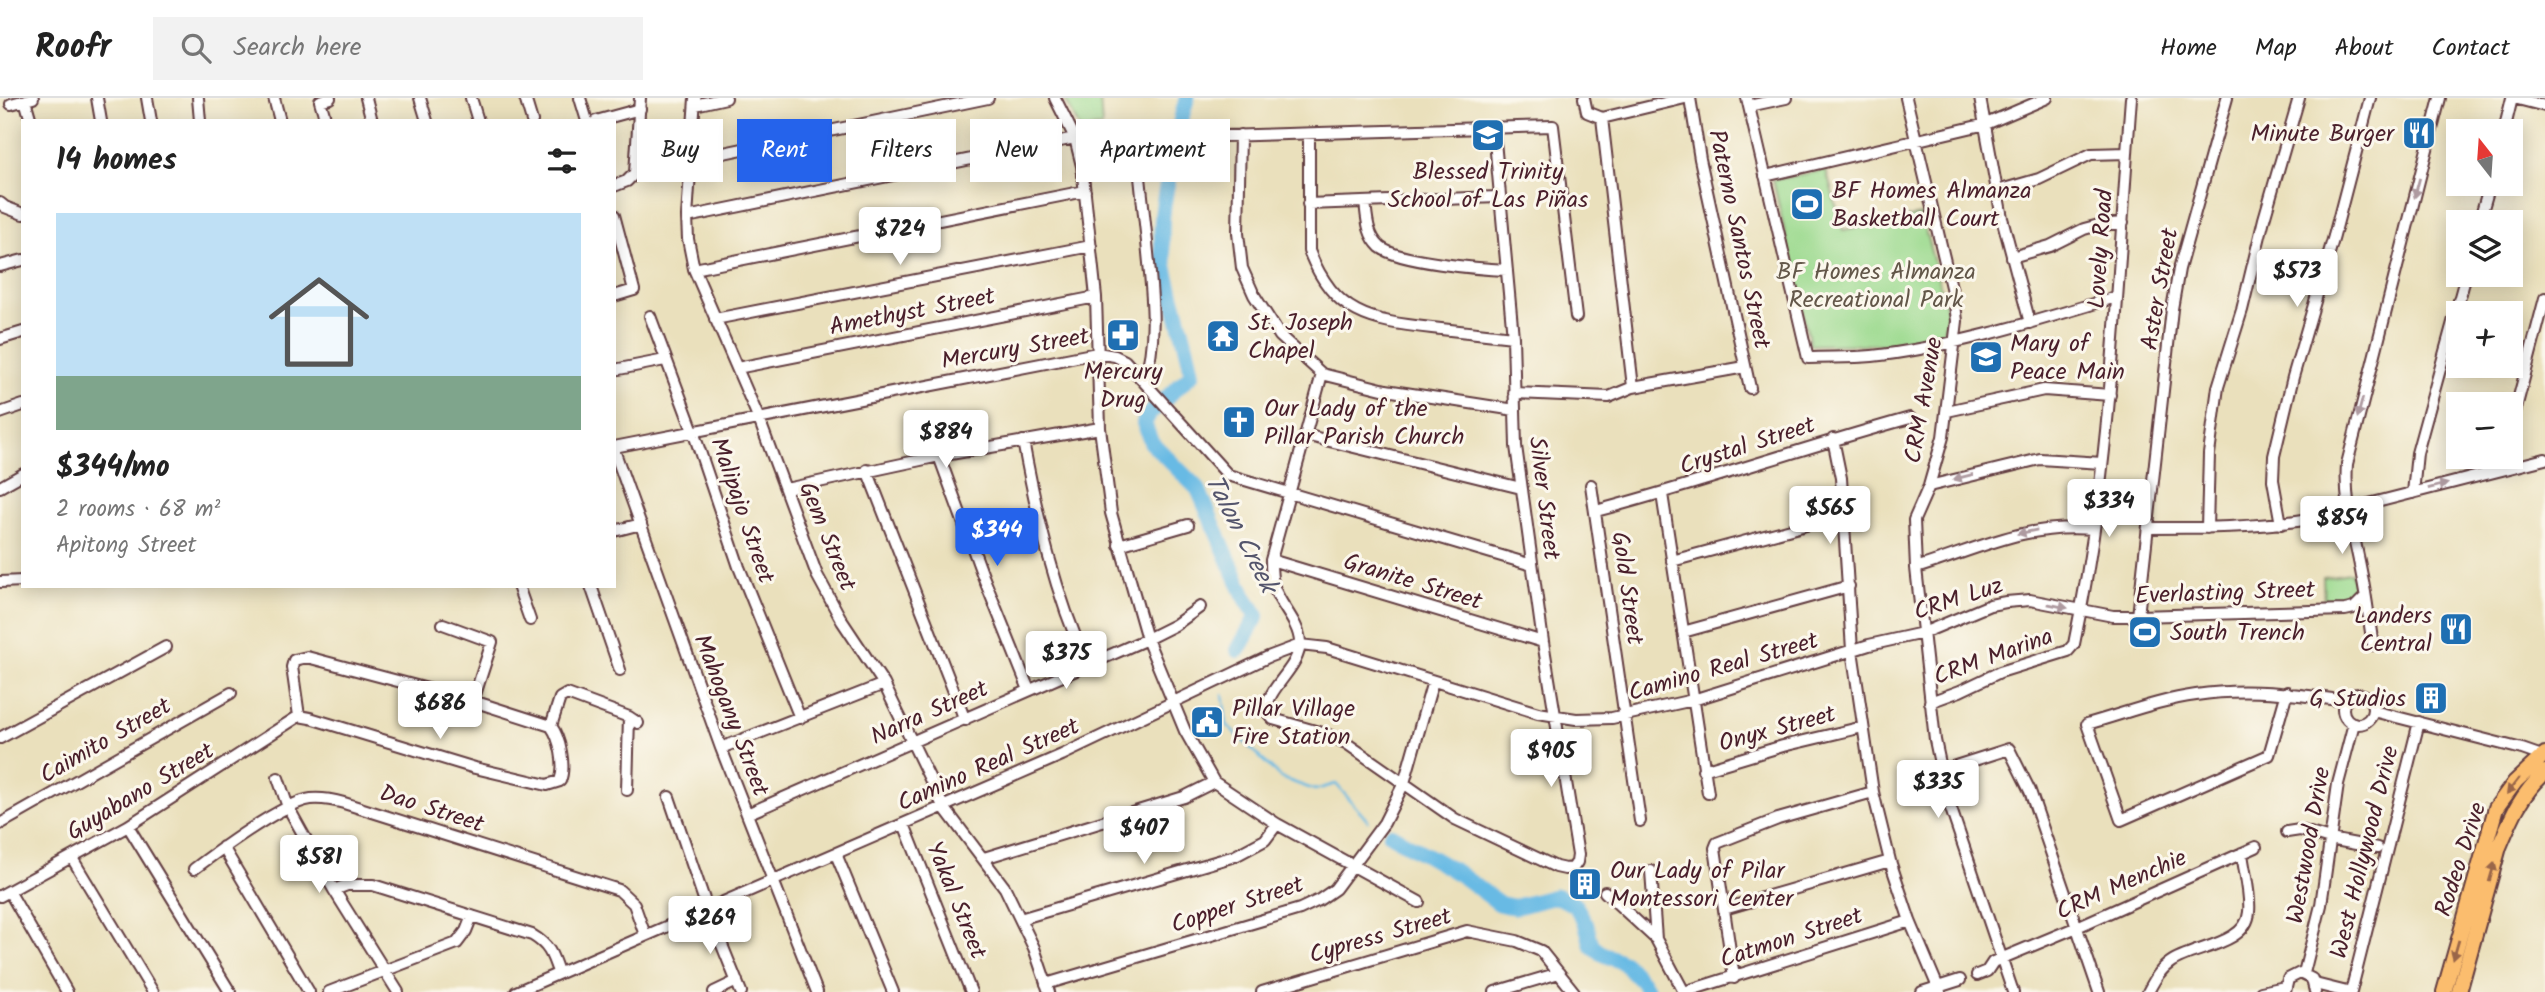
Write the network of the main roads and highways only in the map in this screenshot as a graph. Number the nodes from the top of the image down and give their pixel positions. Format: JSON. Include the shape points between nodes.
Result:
{"nodes":[{"id":1,"x":2544,"y":755,"type":"edge"},
{"id":2,"x":2545,"y":772,"type":"edge"},
{"id":3,"x":2444,"y":992,"type":"edge"},
{"id":4,"x":2459,"y":992,"type":"edge"}],
"edges":[{"from":1,"to":3,"type":"main road","name":"Rodeo Drive","one_way":true,"via":[[2496,808]]},
{"from":4,"to":2,"type":"main road","name":"Rodeo Drive","one_way":true,"via":[[2499,847],[2524,794]]}]}
